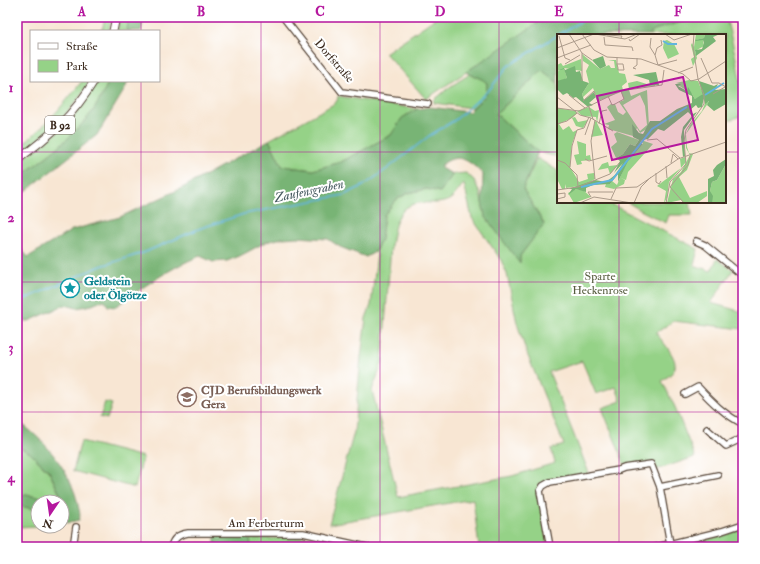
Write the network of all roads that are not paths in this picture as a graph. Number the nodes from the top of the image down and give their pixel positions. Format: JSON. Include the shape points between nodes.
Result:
{"nodes":[{"id":1,"x":116,"y":17,"type":"edge"},
{"id":2,"x":283,"y":17,"type":"edge"},
{"id":3,"x":113,"y":30,"type":"edge"},
{"id":4,"x":93,"y":82,"type":"edge"},
{"id":5,"x":428,"y":104,"type":"dead end"},
{"id":6,"x":17,"y":160,"type":"edge"},
{"id":7,"x":696,"y":241,"type":"dead end"},
{"id":8,"x":743,"y":276,"type":"edge"},
{"id":9,"x":685,"y":394,"type":"dead end"},
{"id":10,"x":743,"y":424,"type":"edge"},
{"id":11,"x":707,"y":429,"type":"dead end"},
{"id":12,"x":743,"y":438,"type":"edge"},
{"id":13,"x":718,"y":475,"type":"dead end"},
{"id":14,"x":660,"y":487,"type":"junction"},
{"id":15,"x":743,"y":524,"type":"edge"},
{"id":16,"x":76,"y":527,"type":"dead end"},
{"id":17,"x":670,"y":544,"type":"junction"},
{"id":18,"x":73,"y":547,"type":"edge"},
{"id":19,"x":170,"y":547,"type":"edge"},
{"id":20,"x":367,"y":547,"type":"edge"},
{"id":21,"x":550,"y":547,"type":"edge"},
{"id":22,"x":657,"y":547,"type":"edge"}],
"edges":[{"from":1,"to":3,"type":"main road"},
{"from":2,"to":5,"type":"street","name":"Dorfstraße","via":[[342,92]]},
{"from":4,"to":6,"type":"main road","number":"B 92","via":[[78,106],[61,124]]},
{"from":7,"to":8,"type":"street","via":[[705,245]]},
{"from":9,"to":10,"type":"street","via":[[698,387],[714,404]]},
{"from":11,"to":12,"type":"street","via":[[726,446]]},
{"from":13,"to":14,"type":"street"},
{"from":14,"to":17,"type":"street"},
{"from":14,"to":21,"type":"street","via":[[651,464],[550,482],[540,491]]},
{"from":15,"to":17,"type":"street"},
{"from":16,"to":18,"type":"street"},
{"from":17,"to":22,"type":"street"},
{"from":19,"to":20,"type":"street","name":"Am Ferberturm","via":[[176,537],[188,533],[303,533]]}]}
